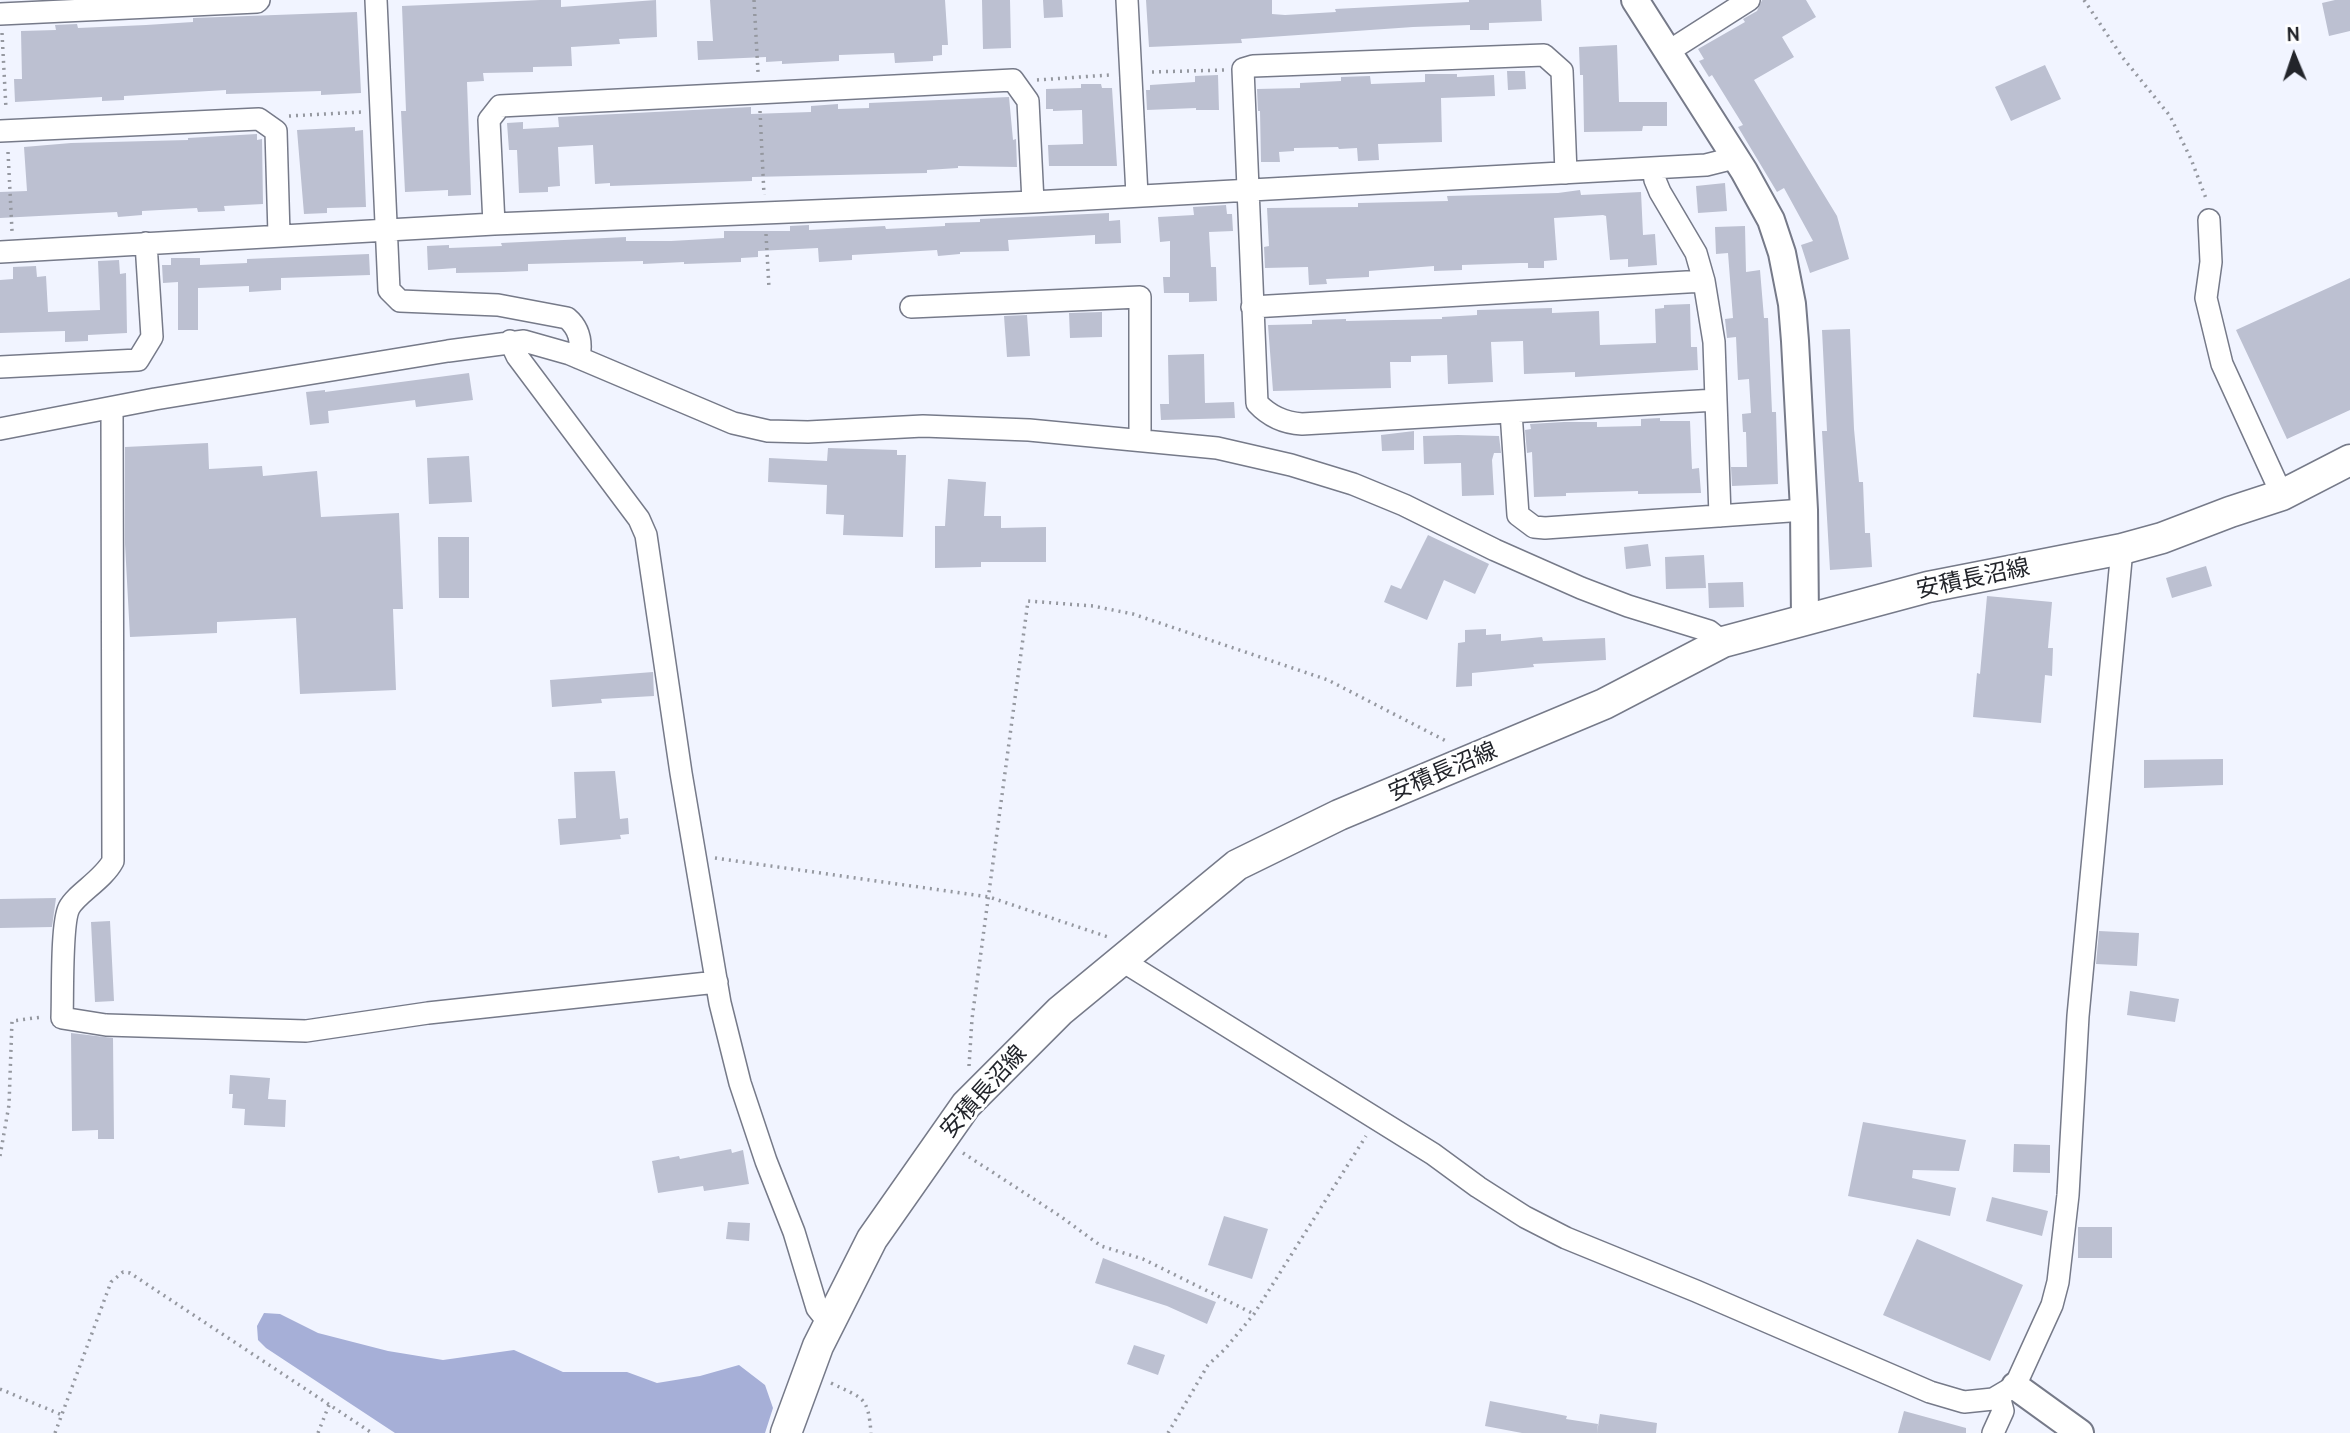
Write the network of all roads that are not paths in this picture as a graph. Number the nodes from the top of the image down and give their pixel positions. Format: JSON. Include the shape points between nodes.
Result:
{"nodes":[{"id":1,"x":259,"y":0,"type":"edge"},
{"id":2,"x":376,"y":0,"type":"edge"},
{"id":3,"x":1127,"y":0,"type":"edge"},
{"id":4,"x":1635,"y":0,"type":"edge"},
{"id":5,"x":1749,"y":0,"type":"edge"},
{"id":6,"x":0,"y":14,"type":"edge"},
{"id":7,"x":1669,"y":51,"type":"junction"},
{"id":8,"x":0,"y":131,"type":"edge"},
{"id":9,"x":1734,"y":158,"type":"junction"},
{"id":10,"x":1653,"y":168,"type":"junction"},
{"id":11,"x":1566,"y":173,"type":"junction"},
{"id":12,"x":1248,"y":190,"type":"junction"},
{"id":13,"x":1138,"y":195,"type":"junction"},
{"id":14,"x":1033,"y":202,"type":"junction"},
{"id":15,"x":2209,"y":220,"type":"road end"},
{"id":16,"x":494,"y":224,"type":"junction"},
{"id":17,"x":385,"y":230,"type":"junction"},
{"id":18,"x":279,"y":235,"type":"junction"},
{"id":19,"x":146,"y":243,"type":"junction"},
{"id":20,"x":0,"y":252,"type":"edge"},
{"id":21,"x":1704,"y":281,"type":"junction"},
{"id":22,"x":911,"y":307,"type":"dead end"},
{"id":23,"x":1252,"y":307,"type":"junction"},
{"id":24,"x":510,"y":341,"type":"junction"},
{"id":25,"x":579,"y":358,"type":"junction"},
{"id":26,"x":0,"y":367,"type":"edge"},
{"id":27,"x":1716,"y":400,"type":"junction"},
{"id":28,"x":112,"y":408,"type":"junction"},
{"id":29,"x":1511,"y":412,"type":"junction"},
{"id":30,"x":0,"y":429,"type":"edge"},
{"id":31,"x":1140,"y":440,"type":"junction"},
{"id":32,"x":2350,"y":460,"type":"edge"},
{"id":33,"x":2282,"y":495,"type":"junction"},
{"id":34,"x":1804,"y":510,"type":"junction"},
{"id":35,"x":1720,"y":516,"type":"junction"},
{"id":36,"x":2122,"y":549,"type":"junction"},
{"id":37,"x":1805,"y":620,"type":"junction"},
{"id":38,"x":1723,"y":642,"type":"junction"},
{"id":39,"x":1128,"y":954,"type":"junction"},
{"id":40,"x":717,"y":982,"type":"junction"},
{"id":41,"x":829,"y":1323,"type":"junction"},
{"id":42,"x":2007,"y":1391,"type":"junction"},
{"id":43,"x":786,"y":1433,"type":"edge"},
{"id":44,"x":1993,"y":1433,"type":"edge"},
{"id":45,"x":2080,"y":1433,"type":"edge"}],
"edges":[{"from":1,"to":6,"type":"street"},
{"from":2,"to":17,"type":"street"},
{"from":3,"to":13,"type":"street"},
{"from":4,"to":7,"type":"street"},
{"from":5,"to":7,"type":"street"},
{"from":7,"to":9,"type":"street"},
{"from":8,"to":18,"type":"street","via":[[259,119],[276,131]]},
{"from":9,"to":10,"type":"street","via":[[1706,165]]},
{"from":9,"to":34,"type":"street","via":[[1771,220],[1787,275]]},
{"from":10,"to":11,"type":"street"},
{"from":10,"to":21,"type":"street","via":[[1660,192],[1696,253]]},
{"from":11,"to":12,"type":"street"},
{"from":11,"to":12,"type":"street","via":[[1562,71],[1544,55],[1253,66],[1242,69]]},
{"from":12,"to":13,"type":"street"},
{"from":12,"to":23,"type":"street"},
{"from":13,"to":14,"type":"street"},
{"from":14,"to":16,"type":"street"},
{"from":14,"to":16,"type":"street","via":[[1028,100],[1013,80],[500,106],[489,120]]},
{"from":15,"to":33,"type":"street","via":[[2211,262],[2206,298],[2222,364]]},
{"from":16,"to":17,"type":"street"},
{"from":17,"to":18,"type":"street"},
{"from":17,"to":25,"type":"street","via":[[388,290],[400,301],[498,305],[567,318],[581,344]]},
{"from":18,"to":19,"type":"street"},
{"from":19,"to":20,"type":"street"},
{"from":19,"to":26,"type":"street","via":[[152,337],[138,360]]},
{"from":21,"to":23,"type":"street"},
{"from":21,"to":27,"type":"street","via":[[1714,342]]},
{"from":22,"to":31,"type":"street","via":[[1140,297]]},
{"from":23,"to":29,"type":"street","via":[[1257,403],[1282,422]]},
{"from":24,"to":25,"type":"street"},
{"from":24,"to":28,"type":"street"},
{"from":24,"to":40,"type":"street","via":[[646,535]]},
{"from":25,"to":31,"type":"street","via":[[733,422],[768,431],[923,426]]},
{"from":27,"to":29,"type":"street"},
{"from":27,"to":35,"type":"street"},
{"from":28,"to":30,"type":"street"},
{"from":28,"to":40,"type":"street","via":[[113,861],[69,906],[62,1018],[106,1025],[306,1031]]},
{"from":29,"to":35,"type":"street","via":[[1518,515],[1534,527]]},
{"from":31,"to":38,"type":"street","via":[[1225,449],[1353,484],[1581,589],[1709,631]]},
{"from":32,"to":33,"type":"main road","name":"安積長沼線"},
{"from":33,"to":36,"type":"main road","name":"安積長沼線"},
{"from":34,"to":35,"type":"street"},
{"from":34,"to":37,"type":"street"},
{"from":36,"to":37,"type":"main road","name":"安積長沼線","via":[[1928,587]]},
{"from":36,"to":42,"type":"street","via":[[2078,1016],[2062,1262],[2052,1305]]},
{"from":37,"to":38,"type":"main road","name":"安積長沼線"},
{"from":38,"to":39,"type":"main road","name":"安積長沼線","via":[[1604,704],[1339,815],[1237,865]]},
{"from":39,"to":41,"type":"main road","name":"安積長沼線","via":[[1060,1011],[966,1105],[872,1239]]},
{"from":39,"to":42,"type":"street","via":[[1513,1209],[1566,1238],[1930,1392],[1964,1402],[1993,1399]]},
{"from":40,"to":41,"type":"street","via":[[740,1083],[817,1308]]},
{"from":41,"to":43,"type":"main road","name":"安積長沼線"},
{"from":42,"to":44,"type":"street"},
{"from":42,"to":45,"type":"street"}]}
